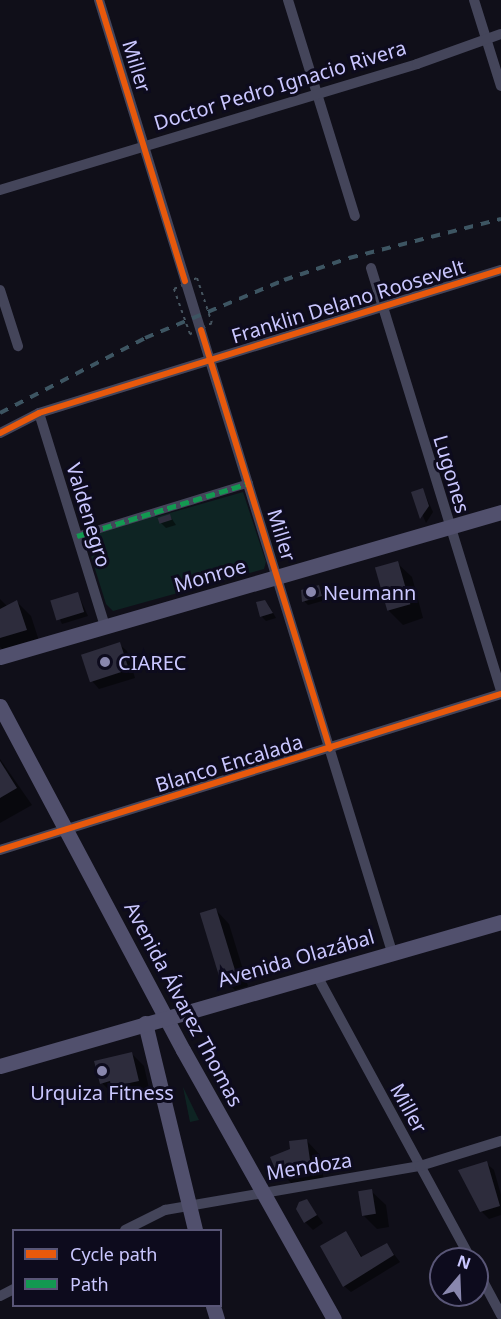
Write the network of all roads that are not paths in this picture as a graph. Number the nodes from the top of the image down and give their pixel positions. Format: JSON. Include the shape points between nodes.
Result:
{"nodes":[{"id":1,"x":99,"y":0,"type":"edge"},
{"id":2,"x":288,"y":0,"type":"edge"},
{"id":3,"x":474,"y":0,"type":"edge"},
{"id":4,"x":501,"y":34,"type":"edge"},
{"id":5,"x":485,"y":39,"type":"junction"},
{"id":6,"x":501,"y":86,"type":"edge"},
{"id":7,"x":317,"y":92,"type":"junction"},
{"id":8,"x":144,"y":145,"type":"junction"},
{"id":9,"x":0,"y":190,"type":"edge"},
{"id":10,"x":355,"y":216,"type":"dead end"},
{"id":11,"x":371,"y":268,"type":"dead end"},
{"id":12,"x":501,"y":270,"type":"edge"},
{"id":13,"x":0,"y":290,"type":"edge"},
{"id":14,"x":384,"y":308,"type":"junction"},
{"id":15,"x":18,"y":346,"type":"dead end"},
{"id":16,"x":210,"y":361,"type":"junction"},
{"id":17,"x":39,"y":413,"type":"junction"},
{"id":18,"x":0,"y":433,"type":"edge"},
{"id":19,"x":249,"y":483,"type":"junction"},
{"id":20,"x":501,"y":512,"type":"edge"},
{"id":21,"x":450,"y":527,"type":"junction"},
{"id":22,"x":77,"y":536,"type":"junction"},
{"id":23,"x":278,"y":578,"type":"junction"},
{"id":24,"x":105,"y":626,"type":"junction"},
{"id":25,"x":0,"y":657,"type":"edge"},
{"id":26,"x":501,"y":692,"type":"edge"},
{"id":27,"x":0,"y":706,"type":"edge"},
{"id":28,"x":330,"y":749,"type":"junction"},
{"id":29,"x":66,"y":830,"type":"junction"},
{"id":30,"x":0,"y":850,"type":"edge"},
{"id":31,"x":501,"y":922,"type":"edge"},
{"id":32,"x":392,"y":952,"type":"junction"},
{"id":33,"x":316,"y":974,"type":"junction"},
{"id":34,"x":167,"y":1017,"type":"junction"},
{"id":35,"x":146,"y":1023,"type":"junction"},
{"id":36,"x":0,"y":1066,"type":"edge"},
{"id":37,"x":501,"y":1141,"type":"edge"},
{"id":38,"x":420,"y":1166,"type":"junction"},
{"id":39,"x":261,"y":1192,"type":"junction"},
{"id":40,"x":189,"y":1205,"type":"junction"},
{"id":41,"x":127,"y":1229,"type":"edge"},
{"id":42,"x":195,"y":1229,"type":"edge"},
{"id":43,"x":464,"y":1247,"type":"edge"},
{"id":44,"x":489,"y":1292,"type":"edge"},
{"id":45,"x":501,"y":1315,"type":"edge"},
{"id":46,"x":334,"y":1319,"type":"edge"}],
"edges":[{"from":1,"to":8,"type":"street","name":"Miller"},
{"from":2,"to":7,"type":"street"},
{"from":3,"to":5,"type":"street"},
{"from":4,"to":5,"type":"street","name":"Doctor Pedro Ignacio Rivera"},
{"from":5,"to":6,"type":"street"},
{"from":5,"to":7,"type":"street","name":"Doctor Pedro Ignacio Rivera"},
{"from":7,"to":8,"type":"street","name":"Doctor Pedro Ignacio Rivera"},
{"from":7,"to":10,"type":"street"},
{"from":8,"to":9,"type":"street","name":"Doctor Pedro Ignacio Rivera"},
{"from":8,"to":16,"type":"street","name":"Miller"},
{"from":11,"to":14,"type":"street","name":"Lugones"},
{"from":12,"to":14,"type":"street","name":"Franklin Delano Roosevelt"},
{"from":13,"to":15,"type":"street"},
{"from":14,"to":16,"type":"street","name":"Franklin Delano Roosevelt"},
{"from":14,"to":21,"type":"street","name":"Lugones"},
{"from":16,"to":17,"type":"street","name":"Franklin Delano Roosevelt"},
{"from":16,"to":19,"type":"street","name":"Miller"},
{"from":17,"to":18,"type":"street","name":"Franklin Delano Roosevelt"},
{"from":17,"to":22,"type":"street","name":"Valdenegro"},
{"from":19,"to":22,"type":"street"},
{"from":19,"to":23,"type":"street","name":"Miller"},
{"from":20,"to":21,"type":"main road","name":"Monroe"},
{"from":21,"to":23,"type":"main road","name":"Monroe"},
{"from":21,"to":26,"type":"street","name":"Lugones"},
{"from":22,"to":24,"type":"street","name":"Valdenegro"},
{"from":23,"to":24,"type":"main road","name":"Monroe"},
{"from":23,"to":28,"type":"street","name":"Miller"},
{"from":24,"to":25,"type":"main road","name":"Monroe"},
{"from":26,"to":28,"type":"street","name":"Blanco Encalada"},
{"from":27,"to":29,"type":"main road","name":"Avenida Álvarez Thomas"},
{"from":28,"to":29,"type":"street","name":"Blanco Encalada"},
{"from":28,"to":32,"type":"street","name":"Miller"},
{"from":29,"to":30,"type":"street","name":"Blanco Encalada"},
{"from":29,"to":34,"type":"main road","name":"Avenida Álvarez Thomas"},
{"from":31,"to":32,"type":"main road","name":"Avenida Olazábal"},
{"from":32,"to":33,"type":"main road","name":"Avenida Olazábal"},
{"from":33,"to":34,"type":"main road","name":"Avenida Olazábal"},
{"from":33,"to":38,"type":"street","name":"Miller"},
{"from":34,"to":35,"type":"main road","name":"Avenida Olazábal"},
{"from":34,"to":39,"type":"main road","name":"Avenida Álvarez Thomas"},
{"from":35,"to":36,"type":"main road","name":"Avenida Olazábal"},
{"from":35,"to":40,"type":"main road"},
{"from":37,"to":38,"type":"street","name":"Mendoza"},
{"from":38,"to":39,"type":"street","name":"Mendoza"},
{"from":38,"to":43,"type":"street","name":"Miller"},
{"from":39,"to":40,"type":"street","name":"Mendoza"},
{"from":39,"to":46,"type":"main road","name":"Avenida Álvarez Thomas"},
{"from":40,"to":41,"type":"street","name":"Mendoza","via":[[165,1210]]},
{"from":40,"to":42,"type":"main road"},
{"from":44,"to":45,"type":"street"}]}
